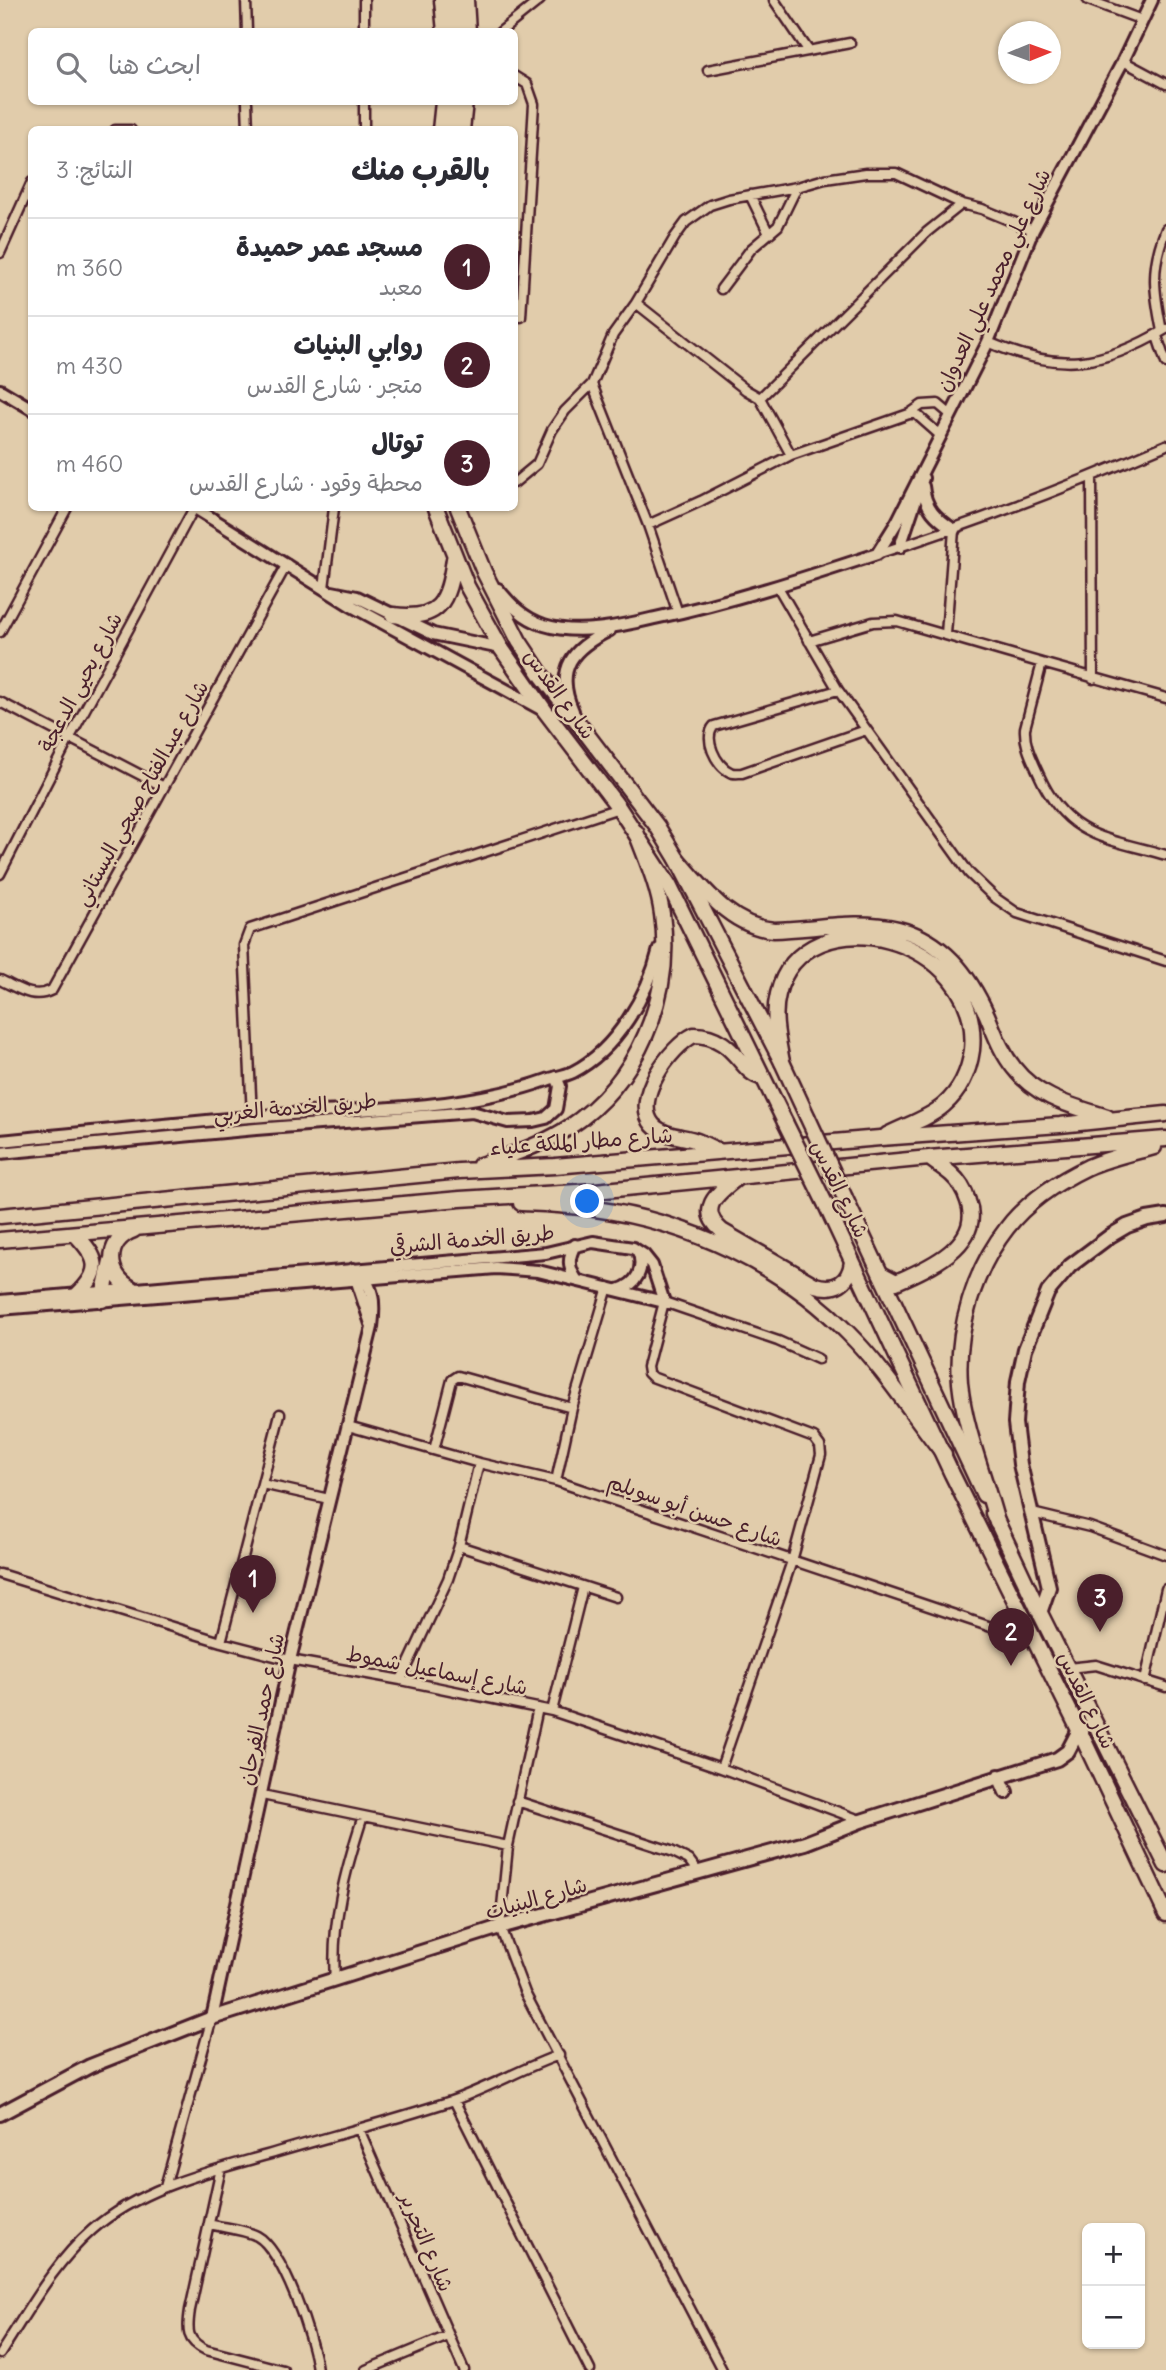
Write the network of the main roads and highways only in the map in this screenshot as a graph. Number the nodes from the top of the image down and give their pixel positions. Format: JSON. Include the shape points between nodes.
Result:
{"nodes":[{"id":1,"x":442,"y":0,"type":"edge"},
{"id":2,"x":454,"y":0,"type":"edge"},
{"id":3,"x":466,"y":0,"type":"edge"},
{"id":4,"x":445,"y":28,"type":"edge"},
{"id":5,"x":456,"y":28,"type":"edge"},
{"id":6,"x":468,"y":28,"type":"edge"},
{"id":7,"x":443,"y":105,"type":"edge"},
{"id":8,"x":454,"y":105,"type":"edge"},
{"id":9,"x":465,"y":105,"type":"edge"},
{"id":10,"x":440,"y":126,"type":"edge"},
{"id":11,"x":451,"y":126,"type":"edge"},
{"id":12,"x":462,"y":126,"type":"edge"},
{"id":13,"x":437,"y":511,"type":"edge"},
{"id":14,"x":459,"y":511,"type":"edge"},
{"id":15,"x":454,"y":558,"type":"junction"},
{"id":16,"x":393,"y":615,"type":"road end"},
{"id":17,"x":519,"y":641,"type":"junction"},
{"id":18,"x":501,"y":648,"type":"junction"},
{"id":19,"x":636,"y":832,"type":"junction"},
{"id":20,"x":677,"y":859,"type":"junction"},
{"id":21,"x":782,"y":1062,"type":"junction"},
{"id":22,"x":762,"y":1077,"type":"junction"},
{"id":23,"x":1166,"y":1114,"type":"edge"},
{"id":24,"x":1112,"y":1119,"type":"junction"},
{"id":25,"x":880,"y":1138,"type":"junction"},
{"id":26,"x":1166,"y":1141,"type":"edge"},
{"id":27,"x":720,"y":1152,"type":"junction"},
{"id":28,"x":929,"y":1158,"type":"junction"},
{"id":29,"x":459,"y":1171,"type":"junction"},
{"id":30,"x":737,"y":1178,"type":"junction"},
{"id":31,"x":460,"y":1199,"type":"junction"},
{"id":32,"x":0,"y":1216,"type":"edge"},
{"id":33,"x":1166,"y":1216,"type":"edge"},
{"id":34,"x":140,"y":1228,"type":"junction"},
{"id":35,"x":75,"y":1234,"type":"junction"},
{"id":36,"x":0,"y":1240,"type":"edge"},
{"id":37,"x":111,"y":1259,"type":"junction"},
{"id":38,"x":852,"y":1262,"type":"junction"},
{"id":39,"x":881,"y":1274,"type":"junction"},
{"id":40,"x":133,"y":1289,"type":"road end"},
{"id":41,"x":78,"y":1294,"type":"road end"},
{"id":42,"x":102,"y":1296,"type":"road end"},
{"id":43,"x":944,"y":1454,"type":"junction"},
{"id":44,"x":997,"y":1523,"type":"junction"},
{"id":45,"x":1040,"y":1613,"type":"junction"},
{"id":46,"x":1079,"y":1730,"type":"junction"},
{"id":47,"x":999,"y":1776,"type":"junction"},
{"id":48,"x":1006,"y":1792,"type":"dead end"},
{"id":49,"x":1166,"y":1865,"type":"edge"},
{"id":50,"x":1166,"y":1914,"type":"edge"},
{"id":51,"x":0,"y":2113,"type":"edge"}],
"edges":[{"from":1,"to":4,"type":"highway"},
{"from":2,"to":5,"type":"highway"},
{"from":3,"to":6,"type":"highway"},
{"from":7,"to":10,"type":"highway"},
{"from":8,"to":11,"type":"highway"},
{"from":9,"to":12,"type":"highway"},
{"from":13,"to":15,"type":"highway","name":"شارع القدس"},
{"from":14,"to":17,"type":"highway","name":"شارع القدس"},
{"from":15,"to":16,"type":"highway","via":[[449,591],[437,608],[419,617]]},
{"from":15,"to":18,"type":"highway","name":"شارع القدس"},
{"from":17,"to":18,"type":"highway"},
{"from":17,"to":20,"type":"highway","name":"شارع القدس"},
{"from":18,"to":19,"type":"highway","name":"شارع القدس"},
{"from":19,"to":22,"type":"highway","name":"شارع القدس","via":[[669,885]]},
{"from":19,"to":29,"type":"highway","via":[[658,893],[664,931],[656,1007],[637,1053],[607,1096],[558,1134]]},
{"from":20,"to":21,"type":"highway","name":"شارع القدس"},
{"from":20,"to":24,"type":"highway","via":[[728,912],[759,928],[875,925],[935,945],[969,980],[1004,1055],[1027,1081],[1059,1102]]},
{"from":21,"to":25,"type":"highway","via":[[776,1028],[778,993],[789,969],[814,947],[840,938],[876,937],[901,944],[936,964],[960,992],[971,1020],[968,1072],[944,1105]]},
{"from":21,"to":39,"type":"highway","name":"شارع القدس","bridge":true},
{"from":22,"to":27,"type":"highway","via":[[752,1074],[723,1043],[694,1035],[675,1048],[655,1078],[646,1109],[653,1124]]},
{"from":22,"to":38,"type":"highway","name":"شارع القدس","bridge":true},
{"from":23,"to":24,"type":"highway","name":"شارع مطار الملكة علياء"},
{"from":24,"to":25,"type":"highway","name":"شارع مطار الملكة علياء"},
{"from":25,"to":27,"type":"highway","name":"شارع مطار الملكة علياء"},
{"from":26,"to":28,"type":"highway"},
{"from":26,"to":44,"type":"highway","via":[[1087,1168],[1036,1199],[1007,1227],[983,1268],[965,1317],[960,1384]]},
{"from":27,"to":29,"type":"highway","name":"شارع مطار الملكة علياء"},
{"from":28,"to":30,"type":"highway"},
{"from":28,"to":39,"type":"highway","via":[[961,1185],[971,1223],[951,1251],[929,1267],[896,1282]]},
{"from":29,"to":32,"type":"highway","name":"شارع مطار الملكة علياء"},
{"from":30,"to":31,"type":"highway"},
{"from":30,"to":38,"type":"highway","via":[[710,1207],[715,1225],[722,1231],[824,1288],[847,1279]]},
{"from":31,"to":34,"type":"highway"},
{"from":31,"to":43,"type":"highway","via":[[595,1209],[648,1219],[752,1260],[805,1295],[848,1332]]},
{"from":33,"to":45,"type":"main road","via":[[1128,1226],[1070,1266],[1048,1292],[1025,1349],[1015,1423],[1049,1587]]},
{"from":34,"to":35,"type":"highway"},
{"from":34,"to":37,"type":"highway","via":[[118,1240]]},
{"from":35,"to":36,"type":"highway"},
{"from":35,"to":41,"type":"highway","via":[[90,1250],[95,1266],[90,1281]]},
{"from":37,"to":40,"type":"highway","via":[[118,1278]]},
{"from":37,"to":42,"type":"highway"},
{"from":38,"to":43,"type":"highway","name":"شارع القدس"},
{"from":39,"to":44,"type":"highway","name":"شارع القدس"},
{"from":43,"to":46,"type":"highway","name":"شارع القدس"},
{"from":44,"to":45,"type":"highway","name":"شارع القدس"},
{"from":45,"to":49,"type":"highway","name":"شارع القدس"},
{"from":46,"to":47,"type":"main road","name":"شارع البنيات","via":[[1064,1755]]},
{"from":46,"to":50,"type":"highway","name":"شارع القدس"},
{"from":47,"to":48,"type":"main road"},
{"from":47,"to":51,"type":"main road","name":"شارع البنيات","via":[[805,1843],[500,1927],[212,2018],[90,2066]]}]}
